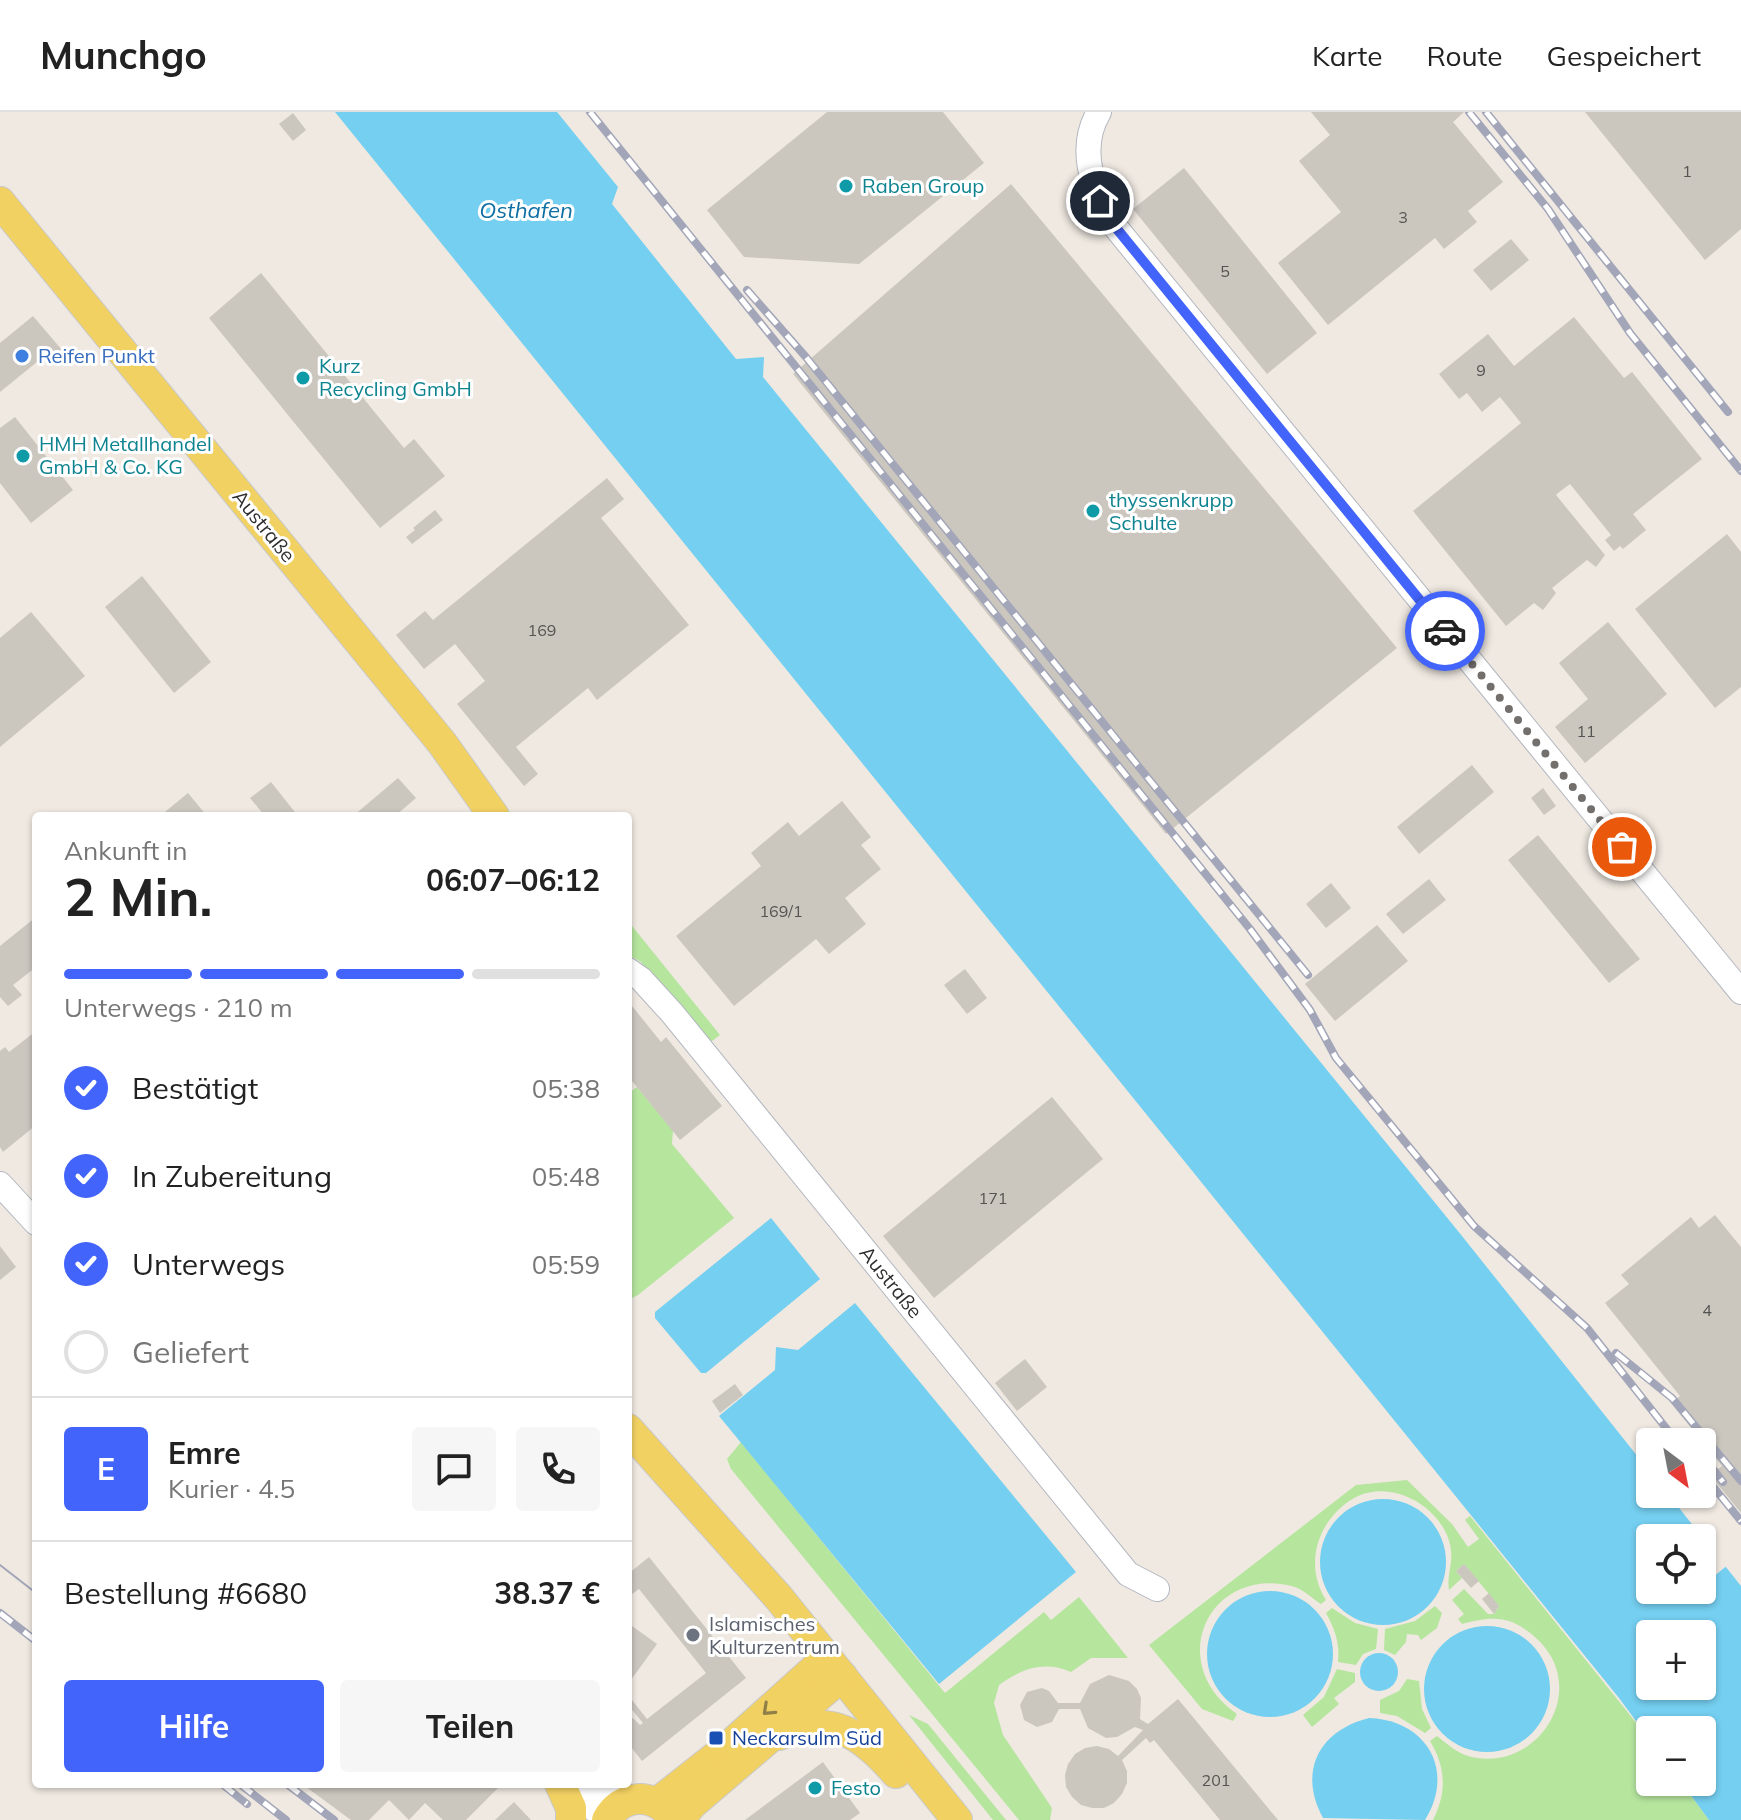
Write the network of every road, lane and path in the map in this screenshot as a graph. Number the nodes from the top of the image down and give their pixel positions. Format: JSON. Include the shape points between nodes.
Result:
{"nodes":[{"id":1,"x":1099,"y":112,"type":"edge"},
{"id":2,"x":0,"y":202,"type":"edge"},
{"id":3,"x":491,"y":812,"type":"edge"},
{"id":4,"x":632,"y":973,"type":"edge"},
{"id":5,"x":1741,"y":992,"type":"edge"},
{"id":6,"x":0,"y":1184,"type":"edge"},
{"id":7,"x":32,"y":1219,"type":"edge"},
{"id":8,"x":632,"y":1433,"type":"edge"},
{"id":9,"x":1157,"y":1589,"type":"dead end"},
{"id":10,"x":834,"y":1667,"type":"junction"},
{"id":11,"x":768,"y":1739,"type":"junction"},
{"id":12,"x":562,"y":1788,"type":"edge"},
{"id":13,"x":577,"y":1788,"type":"edge"},
{"id":14,"x":601,"y":1788,"type":"edge"},
{"id":15,"x":949,"y":1810,"type":"edge"},
{"id":16,"x":612,"y":1814,"type":"edge"},
{"id":17,"x":670,"y":1814,"type":"edge"},
{"id":18,"x":571,"y":1820,"type":"edge"}],
"edges":[{"from":1,"to":5,"type":"street","via":[[1087,145],[1092,184],[1108,218]]},
{"from":2,"to":3,"type":"main road","name":"Austraße","via":[[442,743]]},
{"from":4,"to":9,"type":"street","name":"Austraße","via":[[672,1013],[1128,1574]]},
{"from":6,"to":7,"type":"street"},
{"from":8,"to":10,"type":"main road"},
{"from":10,"to":11,"type":"main road"},
{"from":10,"to":15,"type":"main road"},
{"from":10,"to":17,"type":"main road","one_way":true,"via":[[728,1747]]},
{"from":11,"to":15,"type":"main road","via":[[816,1726],[842,1728],[873,1746],[910,1789]]},
{"from":11,"to":17,"type":"main road","via":[[692,1804]]},
{"from":12,"to":18,"type":"main road"},
{"from":13,"to":16,"type":"street"},
{"from":14,"to":16,"type":"street"},
{"from":16,"to":17,"type":"main road","via":[[641,1799]]}]}
